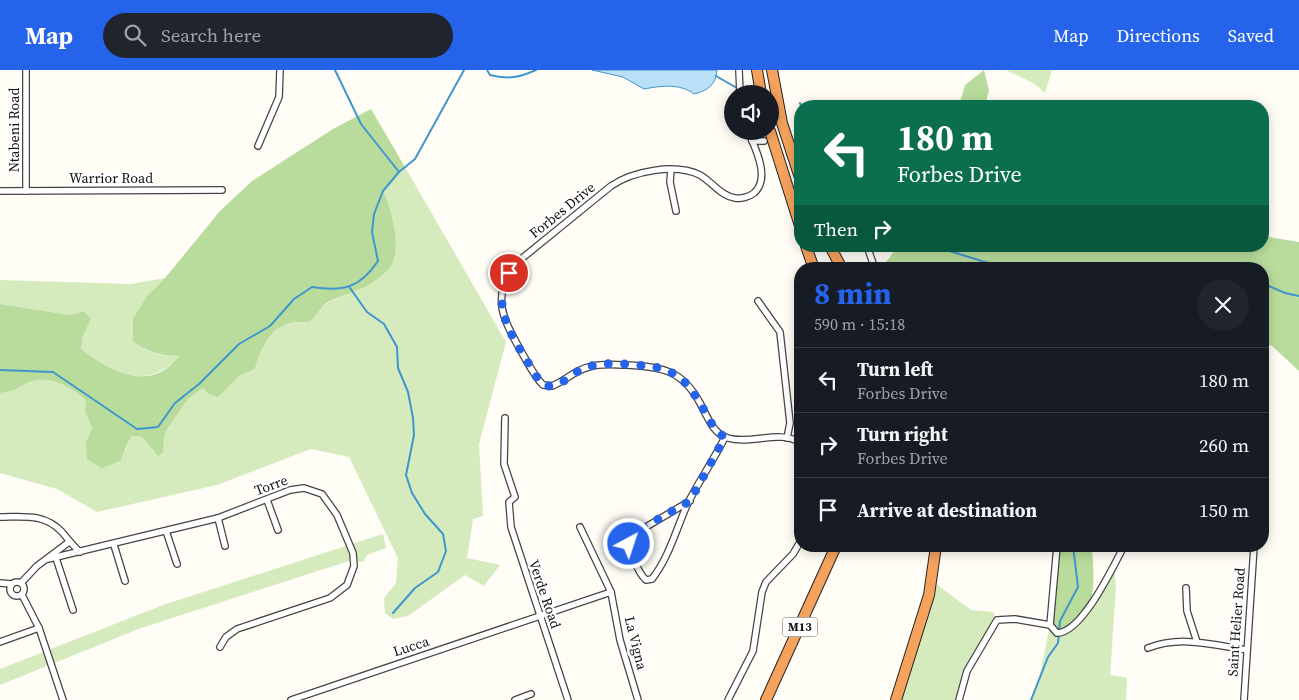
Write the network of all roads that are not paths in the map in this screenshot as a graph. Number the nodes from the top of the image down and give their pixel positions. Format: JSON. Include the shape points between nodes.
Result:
{"nodes":[{"id":1,"x":26,"y":70,"type":"edge"},
{"id":2,"x":280,"y":70,"type":"edge"},
{"id":3,"x":739,"y":70,"type":"edge"},
{"id":4,"x":757,"y":70,"type":"edge"},
{"id":5,"x":772,"y":70,"type":"edge"},
{"id":6,"x":740,"y":85,"type":"edge"},
{"id":7,"x":760,"y":85,"type":"edge"},
{"id":8,"x":773,"y":140,"type":"edge"},
{"id":9,"x":752,"y":141,"type":"joint"},
{"id":10,"x":764,"y":141,"type":"dead end"},
{"id":11,"x":258,"y":146,"type":"dead end"},
{"id":12,"x":794,"y":160,"type":"edge"},
{"id":13,"x":671,"y":170,"type":"junction"},
{"id":14,"x":26,"y":190,"type":"junction"},
{"id":15,"x":222,"y":190,"type":"dead end"},
{"id":16,"x":0,"y":191,"type":"edge"},
{"id":17,"x":794,"y":207,"type":"edge"},
{"id":18,"x":676,"y":211,"type":"dead end"},
{"id":19,"x":758,"y":301,"type":"dead end"},
{"id":20,"x":505,"y":418,"type":"dead end"},
{"id":21,"x":725,"y":437,"type":"junction"},
{"id":22,"x":787,"y":438,"type":"junction"},
{"id":23,"x":794,"y":441,"type":"edge"},
{"id":24,"x":267,"y":500,"type":"junction"},
{"id":25,"x":690,"y":501,"type":"junction"},
{"id":26,"x":0,"y":517,"type":"edge"},
{"id":27,"x":218,"y":518,"type":"junction"},
{"id":28,"x":580,"y":527,"type":"dead end"},
{"id":29,"x":278,"y":530,"type":"dead end"},
{"id":30,"x":166,"y":532,"type":"junction"},
{"id":31,"x":69,"y":542,"type":"junction"},
{"id":32,"x":114,"y":545,"type":"junction"},
{"id":33,"x":225,"y":546,"type":"dead end"},
{"id":34,"x":80,"y":552,"type":"junction"},
{"id":35,"x":794,"y":552,"type":"edge"},
{"id":36,"x":935,"y":552,"type":"edge"},
{"id":37,"x":1056,"y":552,"type":"edge"},
{"id":38,"x":1120,"y":552,"type":"edge"},
{"id":39,"x":1254,"y":552,"type":"edge"},
{"id":40,"x":835,"y":553,"type":"edge"},
{"id":41,"x":55,"y":555,"type":"junction"},
{"id":42,"x":177,"y":564,"type":"dead end"},
{"id":43,"x":125,"y":581,"type":"dead end"},
{"id":44,"x":0,"y":583,"type":"edge"},
{"id":45,"x":21,"y":583,"type":"junction"},
{"id":46,"x":12,"y":584,"type":"junction"},
{"id":47,"x":1186,"y":588,"type":"dead end"},
{"id":48,"x":610,"y":592,"type":"junction"},
{"id":49,"x":22,"y":595,"type":"junction"},
{"id":50,"x":74,"y":610,"type":"dead end"},
{"id":51,"x":539,"y":617,"type":"junction"},
{"id":52,"x":1050,"y":625,"type":"junction"},
{"id":53,"x":39,"y":628,"type":"junction"},
{"id":54,"x":0,"y":642,"type":"edge"},
{"id":55,"x":1197,"y":642,"type":"junction"},
{"id":56,"x":220,"y":647,"type":"dead end"},
{"id":57,"x":1148,"y":648,"type":"dead end"},
{"id":58,"x":1247,"y":650,"type":"junction"},
{"id":59,"x":531,"y":694,"type":"dead end"},
{"id":60,"x":62,"y":700,"type":"edge"},
{"id":61,"x":291,"y":700,"type":"edge"},
{"id":62,"x":515,"y":700,"type":"edge"},
{"id":63,"x":568,"y":700,"type":"edge"},
{"id":64,"x":638,"y":700,"type":"edge"},
{"id":65,"x":728,"y":700,"type":"edge"},
{"id":66,"x":766,"y":700,"type":"edge"},
{"id":67,"x":896,"y":700,"type":"edge"},
{"id":68,"x":958,"y":700,"type":"edge"},
{"id":69,"x":1244,"y":700,"type":"edge"}],
"edges":[{"from":1,"to":14,"type":"street","name":"Ntabeni Road"},
{"from":2,"to":11,"type":"street","via":[[279,98]]},
{"from":3,"to":6,"type":"street"},
{"from":4,"to":7,"type":"highway"},
{"from":5,"to":12,"type":"highway","via":[[782,124]]},
{"from":8,"to":17,"type":"highway"},
{"from":9,"to":10,"type":"street"},
{"from":9,"to":13,"type":"street","name":"Forbes Drive","via":[[762,177],[755,192],[748,196],[728,196],[699,175]]},
{"from":13,"to":18,"type":"street"},
{"from":13,"to":21,"type":"street","name":"Forbes Drive","via":[[642,172],[617,182],[524,256],[504,280],[502,311],[510,331],[543,385],[552,386],[594,365],[661,368],[685,382],[714,428]]},
{"from":14,"to":15,"type":"street","name":"Warrior Road"},
{"from":14,"to":16,"type":"street","name":"Warrior Road"},
{"from":19,"to":22,"type":"street","via":[[780,332],[790,423]]},
{"from":20,"to":51,"type":"street","name":"Verde Road","via":[[504,464],[515,497],[509,502],[511,527]]},
{"from":21,"to":22,"type":"street"},
{"from":21,"to":25,"type":"street"},
{"from":22,"to":23,"type":"street"},
{"from":24,"to":27,"type":"street","name":"Torre"},
{"from":24,"to":29,"type":"street"},
{"from":24,"to":56,"type":"street","name":"Torre","via":[[301,488],[325,496],[350,542],[355,560],[353,574],[344,588],[330,598],[237,629],[226,637]]},
{"from":25,"to":25,"type":"street","via":[[662,563],[652,579],[646,580],[628,537]]},
{"from":26,"to":31,"type":"street","via":[[41,518],[57,528]]},
{"from":27,"to":30,"type":"street","name":"Torre"},
{"from":27,"to":33,"type":"street"},
{"from":28,"to":48,"type":"street","name":"La Vigna"},
{"from":30,"to":32,"type":"street","name":"Torre"},
{"from":30,"to":42,"type":"street"},
{"from":31,"to":34,"type":"street"},
{"from":31,"to":41,"type":"street","name":"Torre"},
{"from":32,"to":34,"type":"street","name":"Torre"},
{"from":32,"to":43,"type":"street"},
{"from":34,"to":41,"type":"street","name":"Torre"},
{"from":35,"to":65,"type":"street","via":[[766,582],[753,651]]},
{"from":36,"to":67,"type":"highway","via":[[929,595]]},
{"from":37,"to":52,"type":"street"},
{"from":38,"to":52,"type":"street","via":[[1082,618],[1066,632],[1057,633]]},
{"from":39,"to":58,"type":"street","name":"Saint Helier Road"},
{"from":40,"to":66,"type":"highway","number":"M13"},
{"from":41,"to":45,"type":"street","name":"Torre","via":[[34,569]]},
{"from":41,"to":50,"type":"street"},
{"from":44,"to":46,"type":"street"},
{"from":45,"to":46,"type":"street"},
{"from":45,"to":49,"type":"street","via":[[25,589]]},
{"from":46,"to":49,"type":"street","via":[[10,590],[13,595]]},
{"from":47,"to":55,"type":"street","via":[[1187,611]]},
{"from":48,"to":51,"type":"street"},
{"from":48,"to":64,"type":"street","name":"La Vigna"},
{"from":49,"to":53,"type":"street"},
{"from":51,"to":61,"type":"street","name":"Lucca"},
{"from":51,"to":63,"type":"street","name":"Verde Road"},
{"from":52,"to":68,"type":"street","via":[[1015,619],[998,620],[969,668]]},
{"from":53,"to":54,"type":"street"},
{"from":53,"to":60,"type":"street"},
{"from":55,"to":57,"type":"street","via":[[1174,640]]},
{"from":55,"to":58,"type":"street"},
{"from":58,"to":69,"type":"street","name":"Saint Helier Road"},
{"from":59,"to":62,"type":"street"}]}
